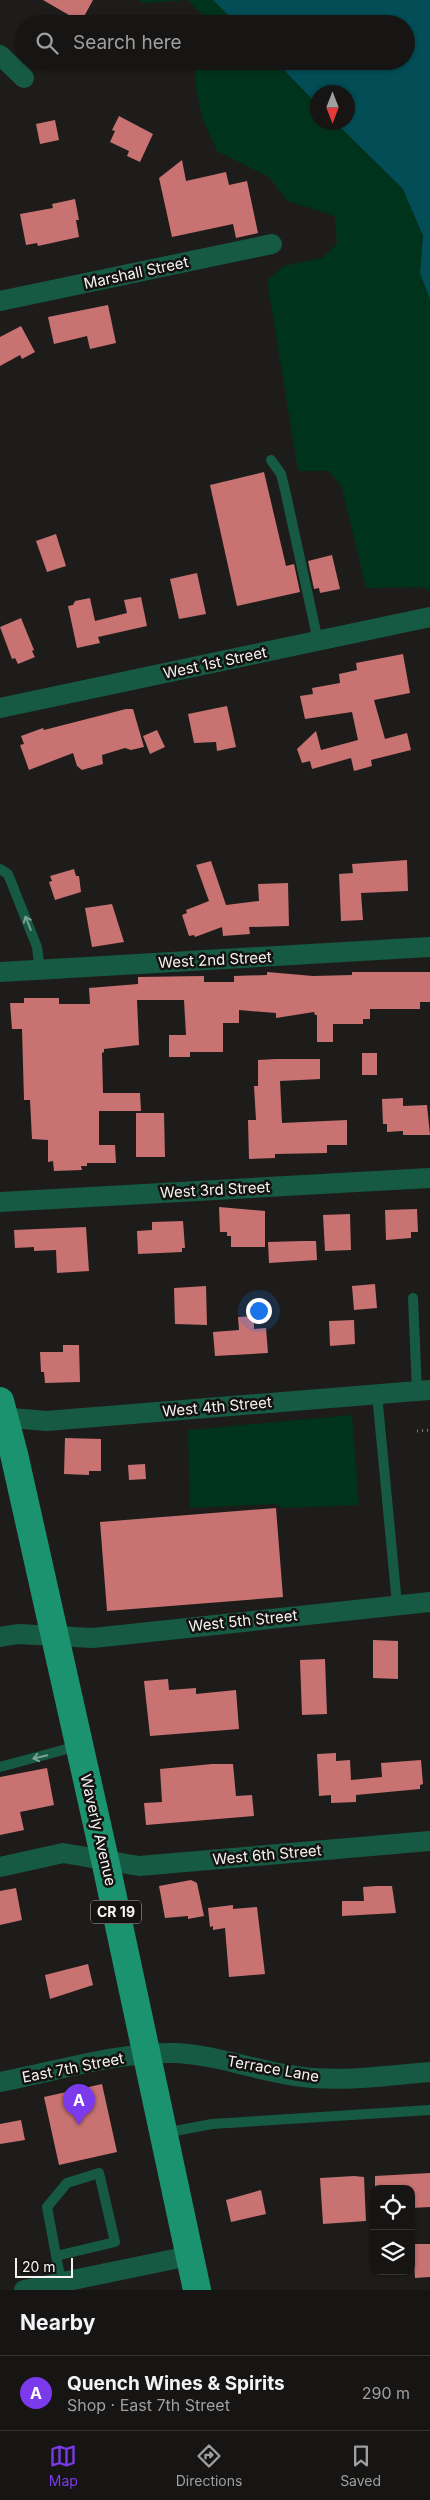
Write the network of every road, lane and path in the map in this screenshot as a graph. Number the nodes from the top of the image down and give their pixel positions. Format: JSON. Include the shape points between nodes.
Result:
{"nodes":[{"id":1,"x":0,"y":55,"type":"edge"},
{"id":2,"x":15,"y":69,"type":"edge"},
{"id":3,"x":16,"y":70,"type":"edge"},
{"id":4,"x":24,"y":78,"type":"dead end"},
{"id":5,"x":272,"y":244,"type":"dead end"},
{"id":6,"x":0,"y":301,"type":"edge"},
{"id":7,"x":271,"y":460,"type":"dead end"},
{"id":8,"x":430,"y":617,"type":"edge"},
{"id":9,"x":318,"y":641,"type":"junction"},
{"id":10,"x":0,"y":708,"type":"edge"},
{"id":11,"x":0,"y":869,"type":"edge"},
{"id":12,"x":430,"y":947,"type":"edge"},
{"id":13,"x":40,"y":970,"type":"junction"},
{"id":14,"x":0,"y":972,"type":"edge"},
{"id":15,"x":430,"y":1178,"type":"edge"},
{"id":16,"x":0,"y":1202,"type":"edge"},
{"id":17,"x":412,"y":1298,"type":"dead end"},
{"id":18,"x":424,"y":1390,"type":"edge"},
{"id":19,"x":378,"y":1394,"type":"junction"},
{"id":20,"x":2,"y":1412,"type":"edge"},
{"id":21,"x":430,"y":1430,"type":"edge"},
{"id":22,"x":417,"y":1431,"type":"dead end"},
{"id":23,"x":430,"y":1602,"type":"edge"},
{"id":24,"x":397,"y":1604,"type":"junction"},
{"id":25,"x":55,"y":1636,"type":"junction"},
{"id":26,"x":0,"y":1637,"type":"edge"},
{"id":27,"x":79,"y":1746,"type":"junction"},
{"id":28,"x":0,"y":1767,"type":"edge"},
{"id":29,"x":430,"y":1841,"type":"edge"},
{"id":30,"x":105,"y":1860,"type":"junction"},
{"id":31,"x":0,"y":1867,"type":"edge"},
{"id":32,"x":146,"y":2055,"type":"junction"},
{"id":33,"x":430,"y":2072,"type":"edge"},
{"id":34,"x":0,"y":2082,"type":"edge"},
{"id":35,"x":430,"y":2110,"type":"edge"},
{"id":36,"x":163,"y":2134,"type":"junction"},
{"id":37,"x":56,"y":2256,"type":"junction"},
{"id":38,"x":189,"y":2256,"type":"junction"},
{"id":39,"x":61,"y":2282,"type":"junction"},
{"id":40,"x":24,"y":2290,"type":"edge"},
{"id":41,"x":197,"y":2290,"type":"edge"}],
"edges":[{"from":1,"to":2,"type":"street"},
{"from":3,"to":4,"type":"street"},
{"from":5,"to":6,"type":"street","name":"Marshall Street"},
{"from":7,"to":9,"type":"lane","via":[[285,490]]},
{"from":8,"to":9,"type":"street","name":"West 1st Street"},
{"from":9,"to":10,"type":"street","name":"West 1st Street"},
{"from":13,"to":11,"type":"lane","one_way":true,"via":[[37,947],[8,874]]},
{"from":12,"to":13,"type":"street","name":"West 2nd Street"},
{"from":13,"to":14,"type":"street","name":"West 2nd Street"},
{"from":15,"to":16,"type":"street","name":"West 3rd Street"},
{"from":17,"to":18,"type":"lane"},
{"from":18,"to":19,"type":"street","name":"West 4th Street"},
{"from":19,"to":20,"type":"street","name":"West 4th Street","via":[[46,1421]]},
{"from":19,"to":24,"type":"lane"},
{"from":20,"to":25,"type":"main road","name":"Waverly Avenue","number":"CR 19"},
{"from":21,"to":22,"type":"path"},
{"from":23,"to":24,"type":"street","name":"West 5th Street"},
{"from":24,"to":25,"type":"street","name":"West 5th Street","via":[[93,1638]]},
{"from":25,"to":26,"type":"street","name":"West 5th Street","via":[[18,1634]]},
{"from":25,"to":27,"type":"main road","name":"Waverly Avenue","number":"CR 19"},
{"from":27,"to":28,"type":"lane","one_way":true},
{"from":27,"to":30,"type":"main road","name":"Waverly Avenue","number":"CR 19"},
{"from":29,"to":30,"type":"street","name":"West 6th Street","via":[[146,1866]]},
{"from":30,"to":31,"type":"street","name":"West 6th Street","via":[[64,1853]]},
{"from":30,"to":32,"type":"main road","name":"Waverly Avenue","number":"CR 19"},
{"from":32,"to":33,"type":"street","name":"Terrace Lane","via":[[187,2054],[313,2078]]},
{"from":32,"to":34,"type":"street","name":"East 7th Street"},
{"from":32,"to":36,"type":"main road","name":"Waverly Avenue","number":"CR 19"},
{"from":35,"to":36,"type":"lane","via":[[212,2124]]},
{"from":36,"to":38,"type":"main road","name":"Waverly Avenue","number":"CR 19"},
{"from":37,"to":37,"type":"lane","via":[[47,2207],[67,2183],[98,2173],[116,2242]]},
{"from":37,"to":39,"type":"lane"},
{"from":38,"to":39,"type":"street"},
{"from":38,"to":41,"type":"main road","name":"Waverly Avenue","number":"CR 19"},
{"from":39,"to":40,"type":"street"}]}
